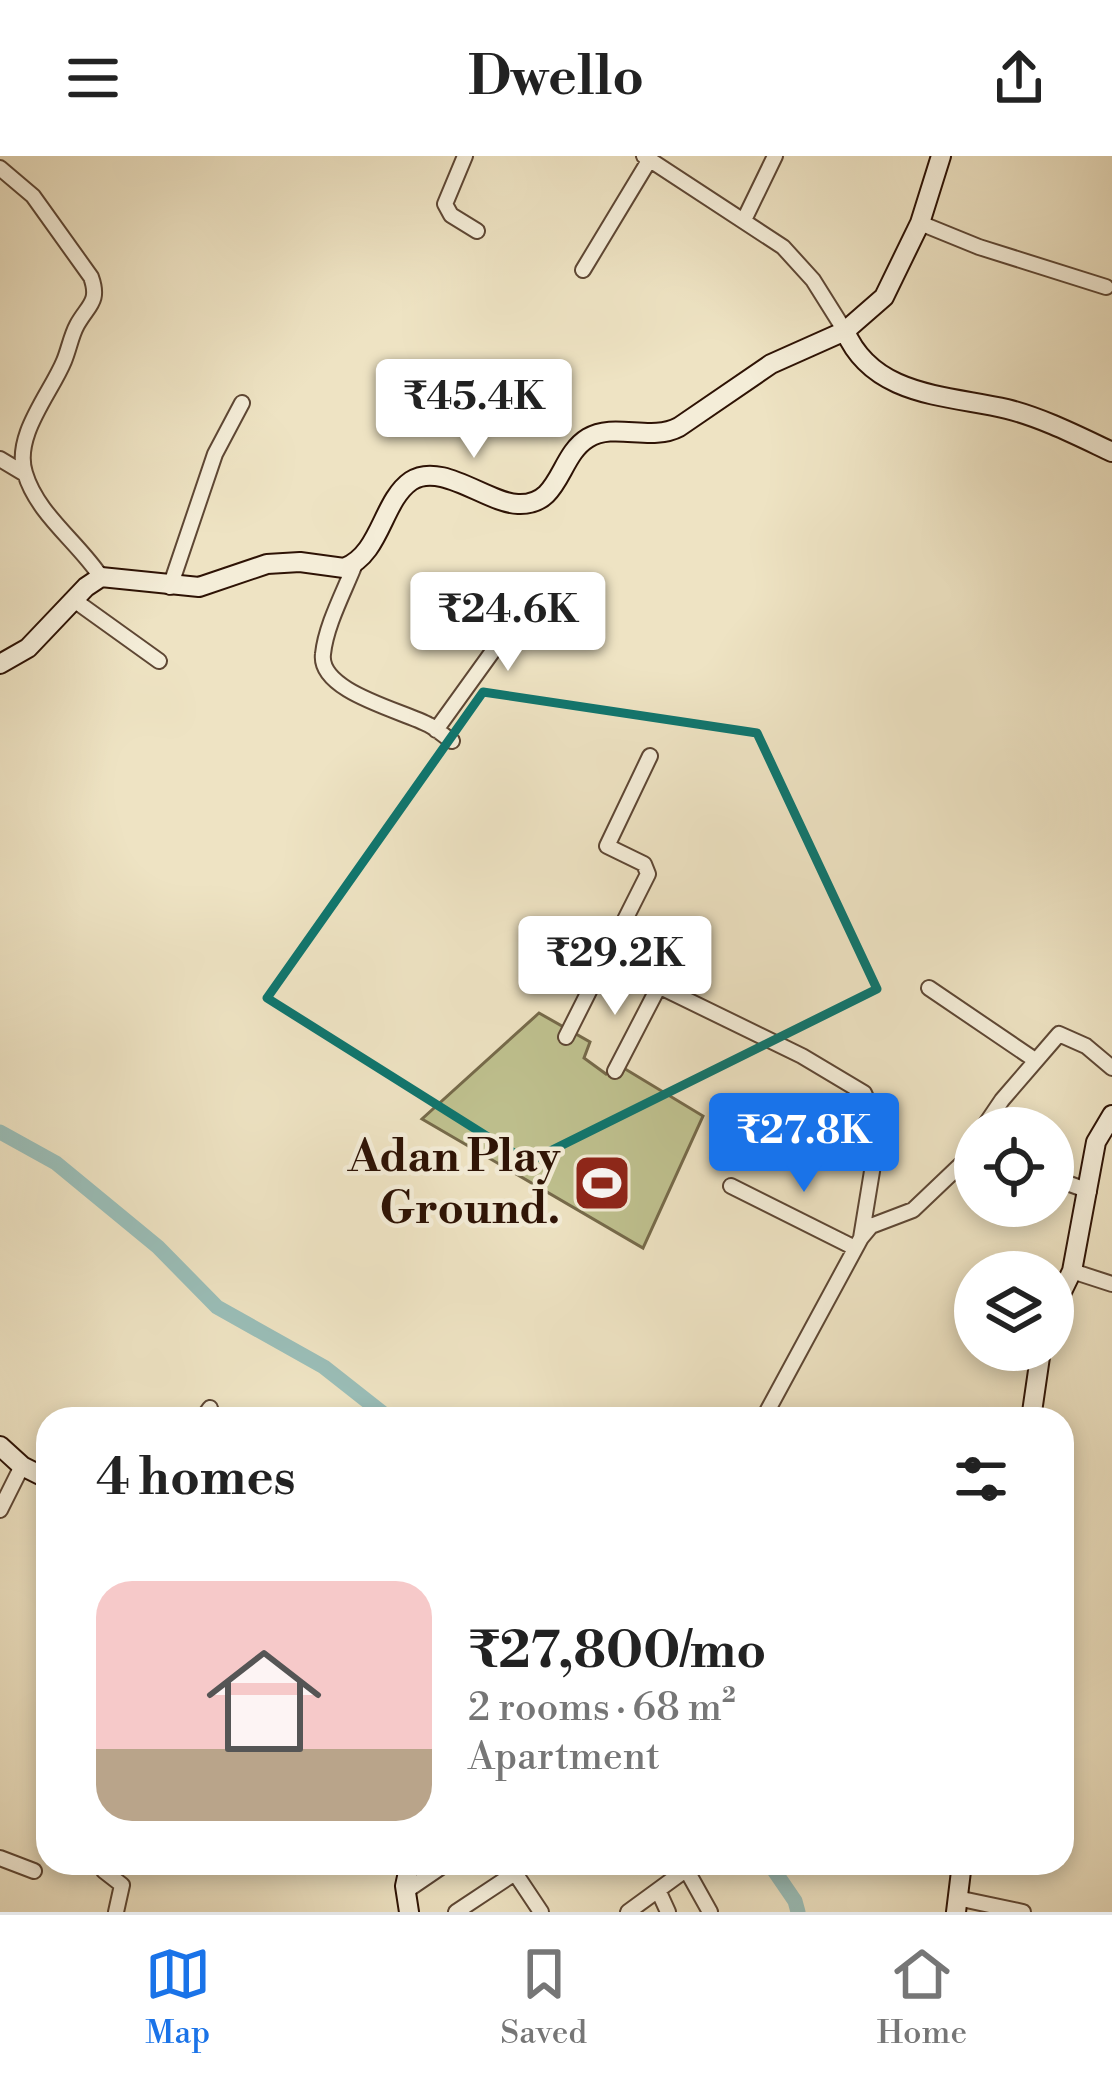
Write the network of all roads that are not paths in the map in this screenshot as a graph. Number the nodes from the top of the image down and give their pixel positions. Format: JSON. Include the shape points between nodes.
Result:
{"nodes":[{"id":1,"x":465,"y":156,"type":"edge"},
{"id":2,"x":775,"y":156,"type":"edge"},
{"id":3,"x":941,"y":156,"type":"edge"},
{"id":4,"x":647,"y":158,"type":"edge"},
{"id":5,"x":0,"y":168,"type":"edge"},
{"id":6,"x":744,"y":220,"type":"junction"},
{"id":7,"x":920,"y":223,"type":"junction"},
{"id":8,"x":477,"y":230,"type":"dead end"},
{"id":9,"x":583,"y":270,"type":"dead end"},
{"id":10,"x":1106,"y":287,"type":"dead end"},
{"id":11,"x":844,"y":331,"type":"junction"},
{"id":12,"x":242,"y":403,"type":"dead end"},
{"id":13,"x":1112,"y":452,"type":"edge"},
{"id":14,"x":0,"y":459,"type":"edge"},
{"id":15,"x":25,"y":474,"type":"junction"},
{"id":16,"x":355,"y":564,"type":"junction"},
{"id":17,"x":101,"y":578,"type":"junction"},
{"id":18,"x":170,"y":587,"type":"junction"},
{"id":19,"x":530,"y":587,"type":"dead end"},
{"id":20,"x":74,"y":600,"type":"junction"},
{"id":21,"x":159,"y":661,"type":"dead end"},
{"id":22,"x":0,"y":664,"type":"edge"},
{"id":23,"x":436,"y":730,"type":"junction"},
{"id":24,"x":452,"y":741,"type":"dead end"},
{"id":25,"x":650,"y":756,"type":"dead end"},
{"id":26,"x":529,"y":933,"type":"dead end"},
{"id":27,"x":604,"y":962,"type":"junction"},
{"id":28,"x":658,"y":988,"type":"junction"},
{"id":29,"x":929,"y":988,"type":"dead end"},
{"id":30,"x":566,"y":1037,"type":"dead end"},
{"id":31,"x":1035,"y":1060,"type":"junction"},
{"id":32,"x":1112,"y":1068,"type":"edge"},
{"id":33,"x":615,"y":1070,"type":"dead end"},
{"id":34,"x":999,"y":1107,"type":"edge"},
{"id":35,"x":1112,"y":1115,"type":"edge"},
{"id":36,"x":954,"y":1168,"type":"edge"},
{"id":37,"x":731,"y":1186,"type":"dead end"},
{"id":38,"x":1074,"y":1186,"type":"edge"},
{"id":39,"x":1089,"y":1191,"type":"junction"},
{"id":40,"x":858,"y":1243,"type":"junction"},
{"id":41,"x":1074,"y":1262,"type":"edge"},
{"id":42,"x":1074,"y":1272,"type":"edge"},
{"id":43,"x":1112,"y":1284,"type":"edge"},
{"id":44,"x":1038,"y":1371,"type":"edge"},
{"id":45,"x":769,"y":1407,"type":"edge"},
{"id":46,"x":1032,"y":1407,"type":"edge"},
{"id":47,"x":0,"y":1446,"type":"edge"},
{"id":48,"x":22,"y":1466,"type":"junction"},
{"id":49,"x":36,"y":1473,"type":"edge"},
{"id":50,"x":0,"y":1510,"type":"edge"},
{"id":51,"x":0,"y":1858,"type":"edge"},
{"id":52,"x":34,"y":1871,"type":"dead end"},
{"id":53,"x":109,"y":1875,"type":"edge"},
{"id":54,"x":408,"y":1875,"type":"edge"},
{"id":55,"x":429,"y":1875,"type":"edge"},
{"id":56,"x":512,"y":1875,"type":"edge"},
{"id":57,"x":516,"y":1875,"type":"edge"},
{"id":58,"x":679,"y":1875,"type":"edge"},
{"id":59,"x":695,"y":1875,"type":"edge"},
{"id":60,"x":961,"y":1875,"type":"edge"},
{"id":61,"x":658,"y":1890,"type":"junction"},
{"id":62,"x":406,"y":1891,"type":"junction"},
{"id":63,"x":957,"y":1905,"type":"edge"},
{"id":64,"x":116,"y":1912,"type":"edge"},
{"id":65,"x":409,"y":1912,"type":"edge"},
{"id":66,"x":456,"y":1912,"type":"edge"},
{"id":67,"x":541,"y":1912,"type":"edge"},
{"id":68,"x":628,"y":1912,"type":"edge"},
{"id":69,"x":668,"y":1912,"type":"edge"},
{"id":70,"x":710,"y":1912,"type":"edge"},
{"id":71,"x":1023,"y":1912,"type":"edge"}],
"edges":[{"from":1,"to":8,"type":"street","via":[[445,204]]},
{"from":2,"to":6,"type":"street"},
{"from":3,"to":7,"type":"street"},
{"from":4,"to":6,"type":"street"},
{"from":4,"to":9,"type":"street"},
{"from":5,"to":15,"type":"street","via":[[33,196],[97,292],[28,435]]},
{"from":6,"to":11,"type":"street","via":[[813,280]]},
{"from":7,"to":10,"type":"street"},
{"from":7,"to":11,"type":"street","via":[[884,298]]},
{"from":11,"to":13,"type":"street","via":[[872,370],[891,380],[1007,409]]},
{"from":11,"to":16,"type":"street","via":[[771,364],[666,434],[584,440],[534,504],[507,503],[432,476],[410,482]]},
{"from":12,"to":18,"type":"street","via":[[215,454]]},
{"from":14,"to":15,"type":"street"},
{"from":15,"to":17,"type":"street"},
{"from":16,"to":18,"type":"street","via":[[267,563]]},
{"from":16,"to":23,"type":"street","via":[[323,664],[345,687]]},
{"from":17,"to":18,"type":"street"},
{"from":17,"to":20,"type":"street"},
{"from":19,"to":23,"type":"street"},
{"from":20,"to":21,"type":"street"},
{"from":20,"to":22,"type":"street"},
{"from":23,"to":24,"type":"street"},
{"from":25,"to":27,"type":"street","via":[[607,846],[644,864],[648,874]]},
{"from":26,"to":27,"type":"street"},
{"from":27,"to":28,"type":"street"},
{"from":27,"to":30,"type":"street"},
{"from":28,"to":33,"type":"street"},
{"from":28,"to":40,"type":"street","via":[[864,1093],[876,1147]]},
{"from":29,"to":31,"type":"street"},
{"from":31,"to":32,"type":"street","via":[[1063,1033]]},
{"from":31,"to":34,"type":"street"},
{"from":35,"to":39,"type":"street","via":[[1096,1142]]},
{"from":36,"to":40,"type":"street","via":[[913,1210],[871,1226]]},
{"from":37,"to":40,"type":"street"},
{"from":38,"to":39,"type":"street"},
{"from":39,"to":41,"type":"street"},
{"from":40,"to":45,"type":"street"},
{"from":42,"to":43,"type":"street"},
{"from":44,"to":46,"type":"street"},
{"from":47,"to":48,"type":"street"},
{"from":48,"to":49,"type":"street"},
{"from":48,"to":50,"type":"street"},
{"from":51,"to":52,"type":"street"},
{"from":53,"to":64,"type":"street","via":[[122,1885]]},
{"from":54,"to":62,"type":"street"},
{"from":55,"to":62,"type":"street"},
{"from":56,"to":66,"type":"street"},
{"from":57,"to":67,"type":"street"},
{"from":58,"to":61,"type":"street"},
{"from":59,"to":70,"type":"street"},
{"from":60,"to":63,"type":"street"},
{"from":61,"to":68,"type":"street"},
{"from":61,"to":69,"type":"street"},
{"from":62,"to":65,"type":"street"},
{"from":63,"to":71,"type":"street"}]}
